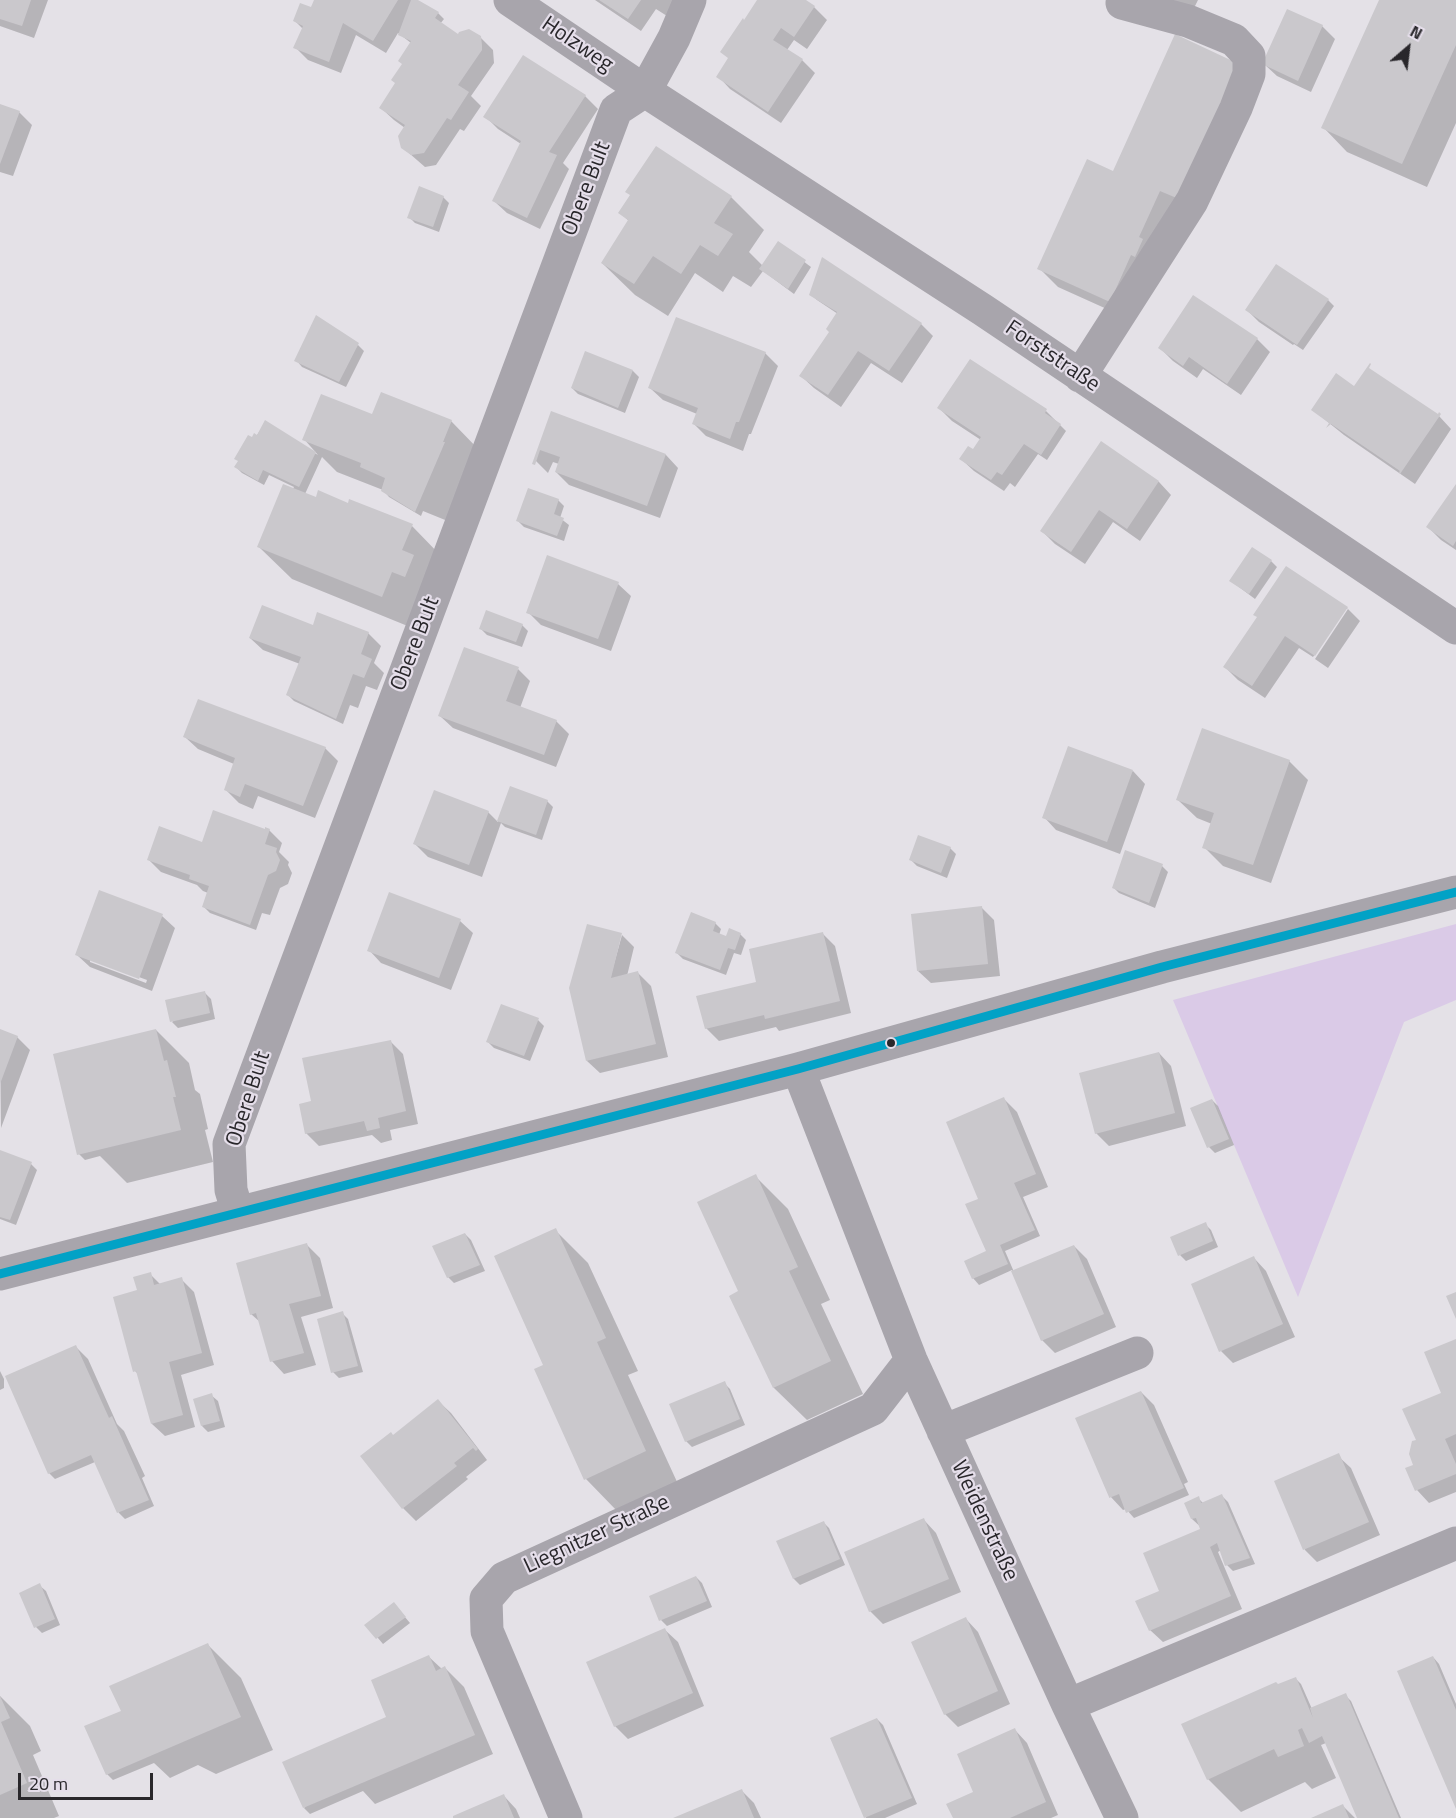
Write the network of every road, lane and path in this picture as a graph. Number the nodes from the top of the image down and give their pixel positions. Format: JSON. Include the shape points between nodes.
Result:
{"nodes":[{"id":1,"x":510,"y":0,"type":"edge"},
{"id":2,"x":690,"y":0,"type":"edge"},
{"id":3,"x":1122,"y":3,"type":"dead end"},
{"id":4,"x":645,"y":91,"type":"junction"},
{"id":5,"x":1080,"y":376,"type":"junction"},
{"id":6,"x":1456,"y":628,"type":"edge"},
{"id":7,"x":1456,"y":892,"type":"edge"},
{"id":8,"x":798,"y":1069,"type":"junction"},
{"id":9,"x":238,"y":1213,"type":"junction"},
{"id":10,"x":0,"y":1274,"type":"edge"},
{"id":11,"x":1137,"y":1353,"type":"dead end"},
{"id":12,"x":911,"y":1360,"type":"junction"},
{"id":13,"x":943,"y":1431,"type":"junction"},
{"id":14,"x":1456,"y":1543,"type":"edge"},
{"id":15,"x":1068,"y":1704,"type":"junction"},
{"id":16,"x":566,"y":1818,"type":"edge"},
{"id":17,"x":1122,"y":1818,"type":"edge"}],
"edges":[{"from":1,"to":4,"type":"street","name":"Holzweg"},
{"from":2,"to":4,"type":"street"},
{"from":3,"to":5,"type":"street","via":[[1188,21],[1234,40],[1249,56],[1249,74],[1192,201]]},
{"from":4,"to":5,"type":"street","name":"Forststraße"},
{"from":4,"to":9,"type":"street","name":"Obere Bult","via":[[616,110],[229,1144],[231,1190]]},
{"from":5,"to":6,"type":"street","name":"Forststraße"},
{"from":7,"to":8,"type":"street","via":[[1162,967]]},
{"from":8,"to":9,"type":"street"},
{"from":8,"to":12,"type":"street","name":"Weidenstraße"},
{"from":9,"to":10,"type":"street"},
{"from":11,"to":13,"type":"street"},
{"from":12,"to":13,"type":"street","name":"Weidenstraße"},
{"from":12,"to":16,"type":"street","name":"Liegnitzer Straße","via":[[873,1409],[504,1578],[486,1599],[487,1631]]},
{"from":13,"to":15,"type":"street","name":"Weidenstraße"},
{"from":14,"to":15,"type":"street"},
{"from":15,"to":17,"type":"street","name":"Weidenstraße"}]}
